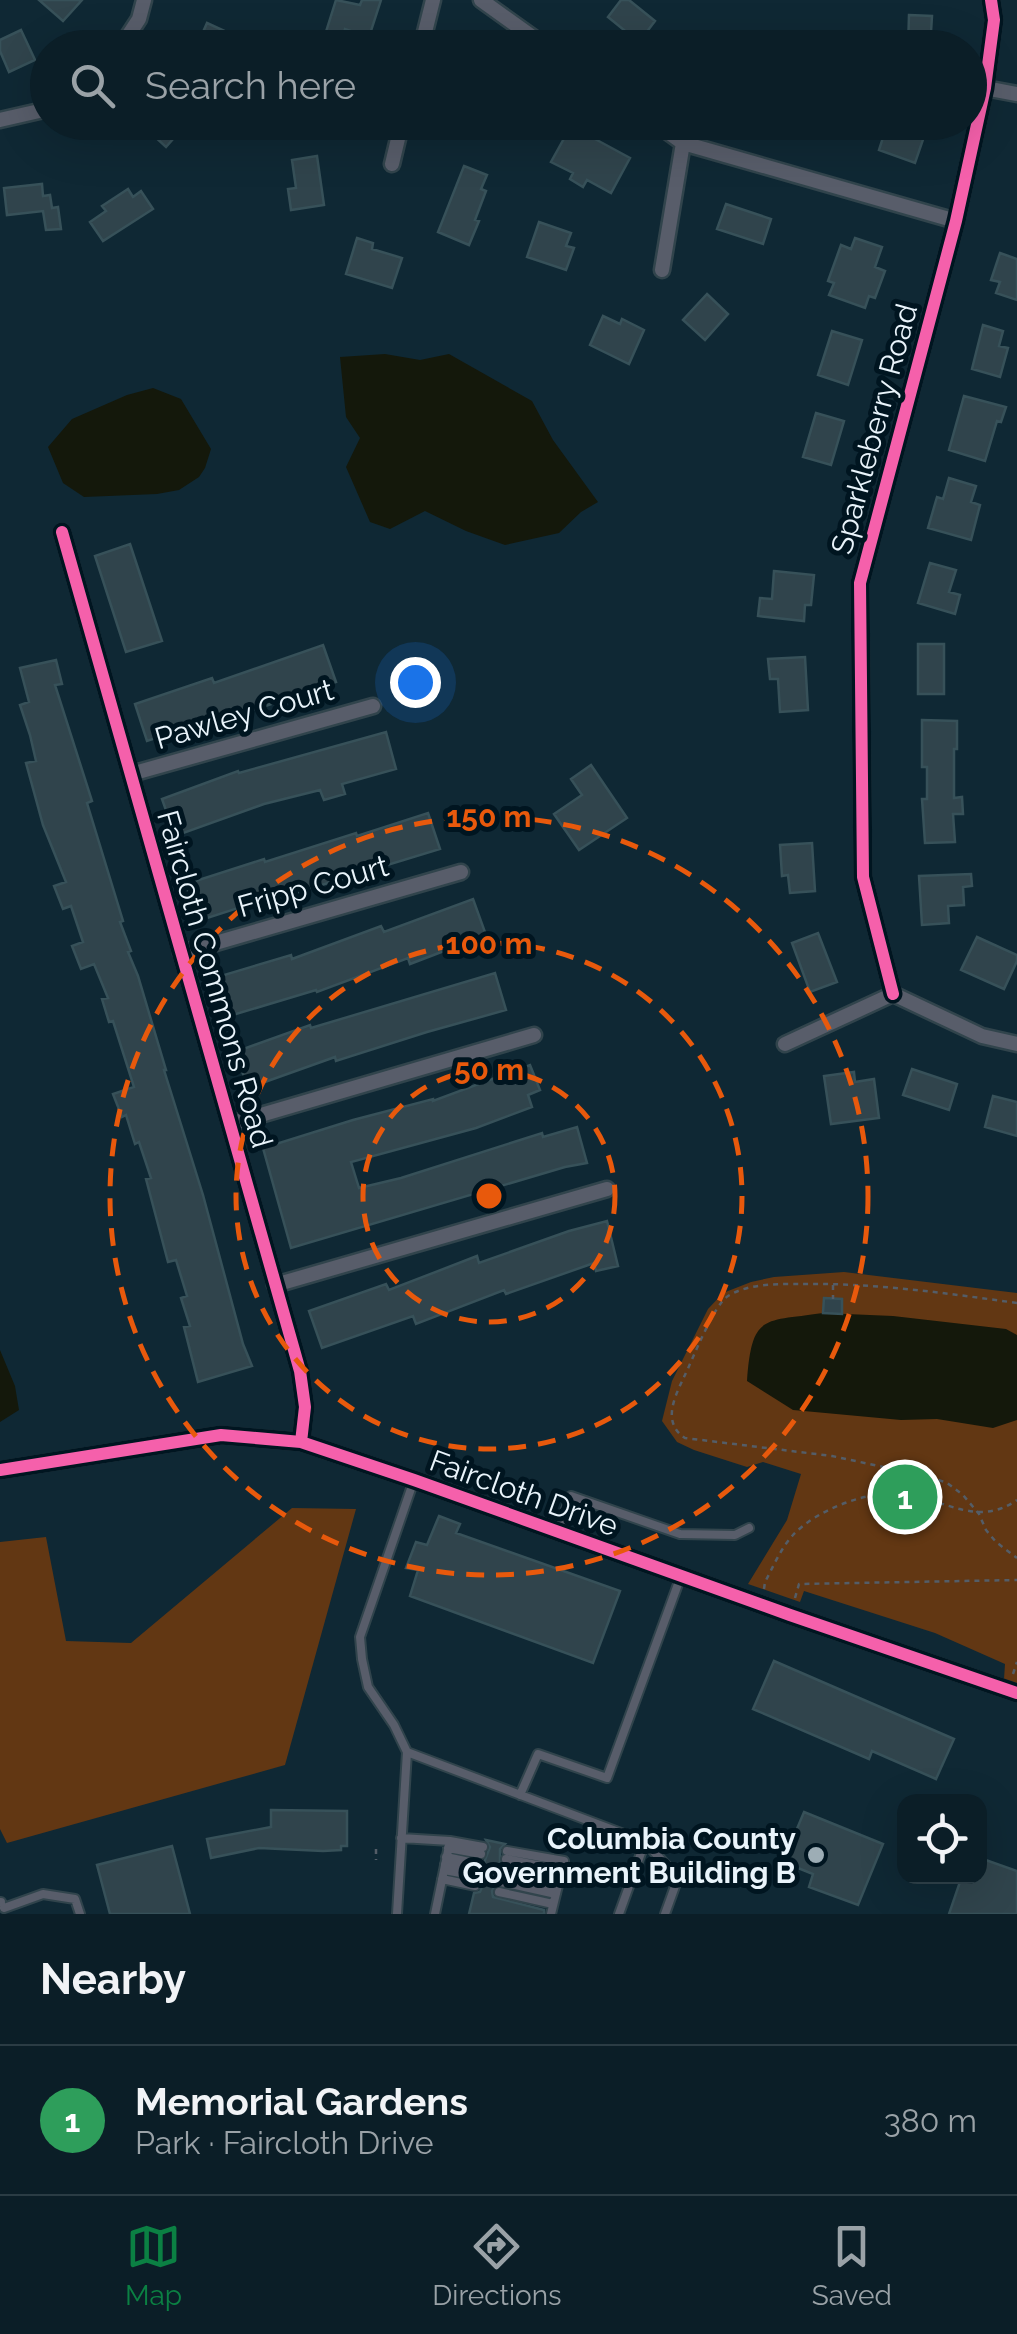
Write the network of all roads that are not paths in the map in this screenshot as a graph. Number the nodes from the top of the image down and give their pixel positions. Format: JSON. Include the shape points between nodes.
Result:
{"nodes":[{"id":1,"x":144,"y":0,"type":"edge"},
{"id":2,"x":433,"y":0,"type":"edge"},
{"id":3,"x":481,"y":0,"type":"edge"},
{"id":4,"x":992,"y":0,"type":"edge"},
{"id":5,"x":132,"y":30,"type":"edge"},
{"id":6,"x":426,"y":30,"type":"edge"},
{"id":7,"x":523,"y":30,"type":"edge"},
{"id":8,"x":987,"y":73,"type":"edge"},
{"id":9,"x":987,"y":88,"type":"edge"},
{"id":10,"x":1017,"y":94,"type":"edge"},
{"id":11,"x":30,"y":113,"type":"edge"},
{"id":12,"x":0,"y":120,"type":"edge"},
{"id":13,"x":398,"y":140,"type":"edge"},
{"id":14,"x":679,"y":140,"type":"edge"},
{"id":15,"x":974,"y":140,"type":"edge"},
{"id":16,"x":683,"y":143,"type":"junction"},
{"id":17,"x":392,"y":164,"type":"dead end"},
{"id":18,"x":956,"y":222,"type":"junction"},
{"id":19,"x":662,"y":270,"type":"dead end"},
{"id":20,"x":62,"y":532,"type":"dead end"},
{"id":21,"x":373,"y":706,"type":"dead end"},
{"id":22,"x":131,"y":774,"type":"junction"},
{"id":23,"x":461,"y":872,"type":"dead end"},
{"id":24,"x":180,"y":953,"type":"junction"},
{"id":25,"x":893,"y":994,"type":"junction"},
{"id":26,"x":534,"y":1035,"type":"dead end"},
{"id":27,"x":785,"y":1044,"type":"dead end"},
{"id":28,"x":1017,"y":1044,"type":"edge"},
{"id":29,"x":230,"y":1124,"type":"junction"},
{"id":30,"x":607,"y":1189,"type":"dead end"},
{"id":31,"x":276,"y":1285,"type":"junction"},
{"id":32,"x":301,"y":1442,"type":"junction"},
{"id":33,"x":0,"y":1470,"type":"edge"},
{"id":34,"x":414,"y":1480,"type":"junction"},
{"id":35,"x":748,"y":1528,"type":"dead end"},
{"id":36,"x":558,"y":1530,"type":"junction"},
{"id":37,"x":681,"y":1576,"type":"junction"},
{"id":38,"x":1017,"y":1693,"type":"edge"},
{"id":39,"x":407,"y":1752,"type":"junction"},
{"id":40,"x":520,"y":1795,"type":"junction"},
{"id":41,"x":401,"y":1838,"type":"junction"},
{"id":42,"x":645,"y":1842,"type":"junction"},
{"id":43,"x":446,"y":1860,"type":"junction"},
{"id":44,"x":479,"y":1866,"type":"junction"},
{"id":45,"x":503,"y":1871,"type":"junction"},
{"id":46,"x":560,"y":1878,"type":"junction"},
{"id":47,"x":2,"y":1905,"type":"edge"},
{"id":48,"x":552,"y":1909,"type":"edge"},
{"id":49,"x":80,"y":1914,"type":"edge"},
{"id":50,"x":397,"y":1914,"type":"edge"},
{"id":51,"x":435,"y":1914,"type":"edge"},
{"id":52,"x":619,"y":1914,"type":"edge"},
{"id":53,"x":665,"y":1914,"type":"edge"}],
"edges":[{"from":1,"to":5,"type":"street"},
{"from":2,"to":6,"type":"street"},
{"from":3,"to":7,"type":"street"},
{"from":4,"to":8,"type":"street","name":"Sparkleberry Road"},
{"from":9,"to":10,"type":"street"},
{"from":11,"to":12,"type":"street"},
{"from":13,"to":17,"type":"street"},
{"from":14,"to":16,"type":"street"},
{"from":15,"to":18,"type":"street","name":"Sparkleberry Road"},
{"from":16,"to":18,"type":"street"},
{"from":16,"to":19,"type":"street"},
{"from":18,"to":25,"type":"street","name":"Sparkleberry Road","via":[[860,583],[863,877]]},
{"from":20,"to":22,"type":"street","name":"Faircloth Commons Road"},
{"from":21,"to":22,"type":"street","name":"Pawley Court"},
{"from":22,"to":24,"type":"street","name":"Faircloth Commons Road"},
{"from":23,"to":24,"type":"street","name":"Fripp Court"},
{"from":24,"to":29,"type":"street","name":"Faircloth Commons Road"},
{"from":25,"to":27,"type":"street"},
{"from":25,"to":28,"type":"street","via":[[982,1036]]},
{"from":26,"to":29,"type":"street"},
{"from":29,"to":31,"type":"street","name":"Faircloth Commons Road"},
{"from":30,"to":31,"type":"street"},
{"from":31,"to":32,"type":"street","name":"Faircloth Commons Road","via":[[304,1393]]},
{"from":32,"to":33,"type":"street","name":"Faircloth Drive","via":[[221,1434]]},
{"from":32,"to":34,"type":"street","name":"Faircloth Drive"},
{"from":34,"to":36,"type":"street","name":"Faircloth Drive"},
{"from":34,"to":39,"type":"lane","via":[[360,1637],[368,1687]]},
{"from":35,"to":36,"type":"lane","via":[[735,1535],[680,1534],[571,1496]]},
{"from":36,"to":37,"type":"street","name":"Faircloth Drive"},
{"from":37,"to":38,"type":"street","name":"Faircloth Drive"},
{"from":37,"to":40,"type":"lane","via":[[606,1778],[538,1754]]},
{"from":39,"to":40,"type":"lane"},
{"from":39,"to":41,"type":"lane"},
{"from":40,"to":42,"type":"lane"},
{"from":41,"to":43,"type":"lane"},
{"from":41,"to":50,"type":"lane"},
{"from":42,"to":52,"type":"lane"},
{"from":42,"to":53,"type":"lane","via":[[678,1878]]},
{"from":43,"to":44,"type":"lane"},
{"from":43,"to":44,"type":"lane"},
{"from":43,"to":44,"type":"lane"},
{"from":43,"to":51,"type":"lane"},
{"from":45,"to":46,"type":"lane"},
{"from":45,"to":46,"type":"lane"},
{"from":45,"to":46,"type":"lane"},
{"from":45,"to":48,"type":"lane"},
{"from":46,"to":48,"type":"lane"},
{"from":47,"to":49,"type":"lane","via":[[43,1894],[75,1899]]}]}
